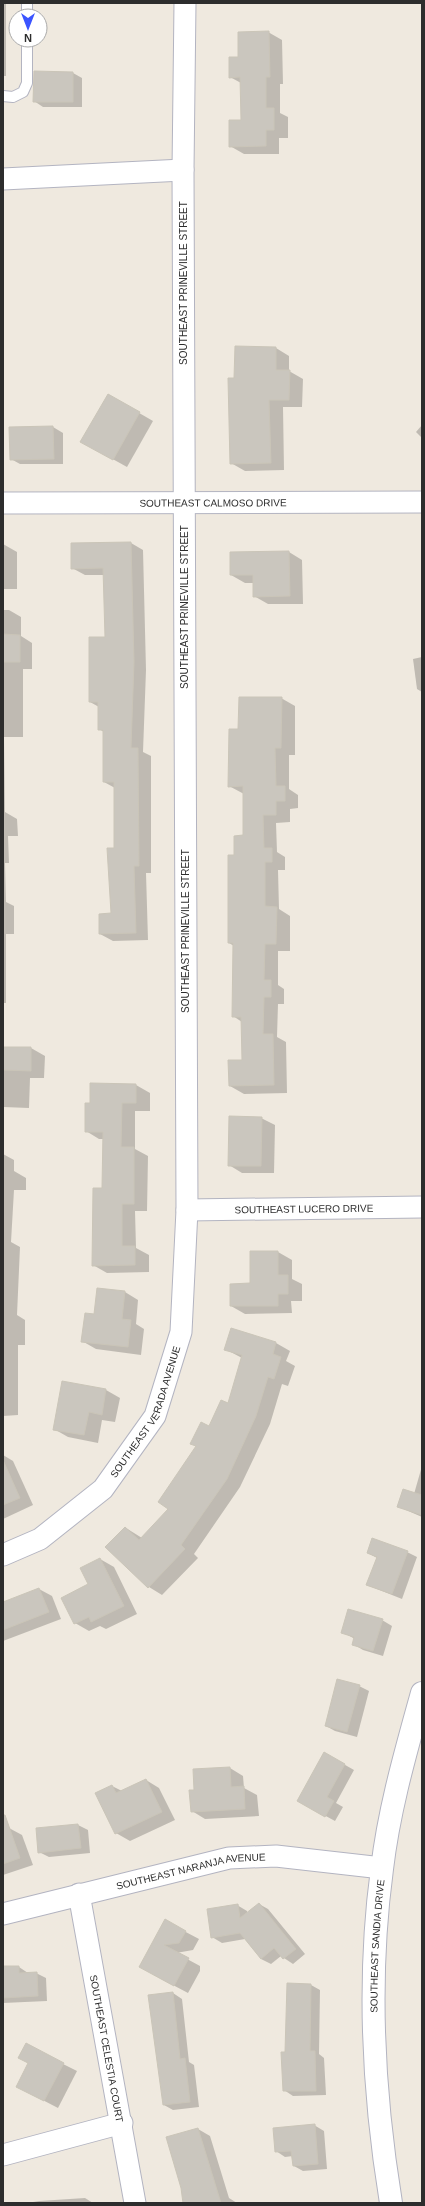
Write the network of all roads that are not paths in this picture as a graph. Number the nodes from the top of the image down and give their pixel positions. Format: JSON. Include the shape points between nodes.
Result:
{"nodes":[{"id":1,"x":185,"y":3,"type":"edge"},
{"id":2,"x":27,"y":48,"type":"edge"},
{"id":3,"x":3,"y":96,"type":"edge"},
{"id":4,"x":182,"y":170,"type":"junction"},
{"id":5,"x":3,"y":179,"type":"edge"},
{"id":6,"x":183,"y":502,"type":"junction"},
{"id":7,"x":422,"y":502,"type":"edge"},
{"id":8,"x":3,"y":503,"type":"edge"},
{"id":9,"x":422,"y":1207,"type":"edge"},
{"id":10,"x":187,"y":1210,"type":"junction"},
{"id":11,"x":3,"y":1555,"type":"edge"},
{"id":12,"x":422,"y":1693,"type":"edge"},
{"id":13,"x":382,"y":1868,"type":"junction"},
{"id":14,"x":79,"y":1894,"type":"junction"},
{"id":15,"x":3,"y":1914,"type":"edge"},
{"id":16,"x":122,"y":2123,"type":"junction"},
{"id":17,"x":3,"y":2156,"type":"edge"},
{"id":18,"x":135,"y":2203,"type":"edge"},
{"id":19,"x":391,"y":2203,"type":"edge"}],
"edges":[{"from":1,"to":4,"type":"street","name":"SOUTHEAST PRINEVILLE STREET"},
{"from":2,"to":3,"type":"lane","via":[[27,83],[23,92],[14,97]]},
{"from":4,"to":5,"type":"street"},
{"from":4,"to":6,"type":"street","name":"SOUTHEAST PRINEVILLE STREET"},
{"from":6,"to":7,"type":"street","name":"SOUTHEAST CALMOSO DRIVE"},
{"from":6,"to":8,"type":"street","name":"SOUTHEAST CALMOSO DRIVE"},
{"from":6,"to":10,"type":"street","name":"SOUTHEAST PRINEVILLE STREET"},
{"from":9,"to":10,"type":"street","name":"SOUTHEAST LUCERO DRIVE"},
{"from":10,"to":11,"type":"street","name":"SOUTHEAST VERADA AVENUE","via":[[181,1332],[156,1416],[103,1489],[40,1539]]},
{"from":12,"to":13,"type":"street","name":"SOUTHEAST SANDIA DRIVE","via":[[398,1783]]},
{"from":13,"to":14,"type":"street","name":"SOUTHEAST NARANJA AVENUE","via":[[276,1856],[229,1858]]},
{"from":13,"to":19,"type":"street","name":"SOUTHEAST SANDIA DRIVE","via":[[376,1922],[373,2008],[383,2156]]},
{"from":14,"to":15,"type":"street","name":"SOUTHEAST NARANJA AVENUE"},
{"from":14,"to":16,"type":"street","name":"SOUTHEAST CELESTIA COURT"},
{"from":16,"to":17,"type":"street"},
{"from":16,"to":18,"type":"street","name":"SOUTHEAST CELESTIA COURT"}]}
